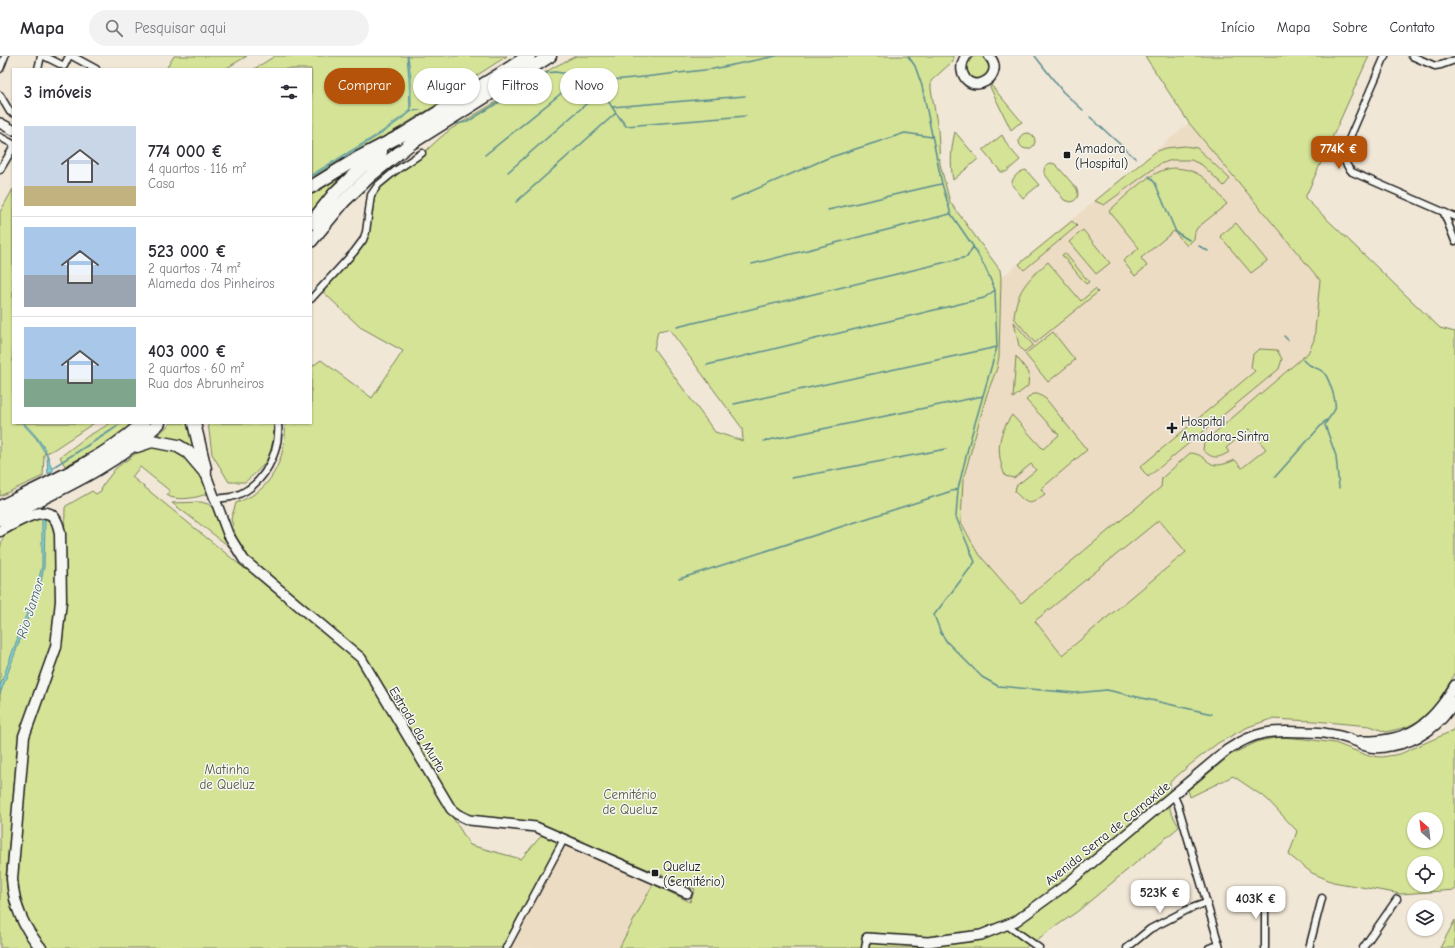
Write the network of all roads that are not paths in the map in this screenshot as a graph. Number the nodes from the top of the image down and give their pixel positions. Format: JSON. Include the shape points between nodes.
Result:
{"nodes":[{"id":1,"x":5,"y":56,"type":"edge"},
{"id":2,"x":41,"y":56,"type":"edge"},
{"id":3,"x":44,"y":56,"type":"edge"},
{"id":4,"x":71,"y":56,"type":"edge"},
{"id":5,"x":529,"y":56,"type":"edge"},
{"id":6,"x":550,"y":56,"type":"edge"},
{"id":7,"x":989,"y":56,"type":"edge"},
{"id":8,"x":1385,"y":56,"type":"edge"},
{"id":9,"x":1412,"y":56,"type":"edge"},
{"id":10,"x":964,"y":57,"type":"edge"},
{"id":11,"x":1455,"y":60,"type":"edge"},
{"id":12,"x":38,"y":68,"type":"edge"},
{"id":13,"x":66,"y":68,"type":"edge"},
{"id":14,"x":94,"y":68,"type":"edge"},
{"id":15,"x":0,"y":69,"type":"edge"},
{"id":16,"x":0,"y":95,"type":"edge"},
{"id":17,"x":12,"y":113,"type":"edge"},
{"id":18,"x":0,"y":123,"type":"edge"},
{"id":19,"x":12,"y":129,"type":"edge"},
{"id":20,"x":402,"y":135,"type":"junction"},
{"id":21,"x":0,"y":137,"type":"edge"},
{"id":22,"x":12,"y":143,"type":"edge"},
{"id":23,"x":12,"y":150,"type":"edge"},
{"id":24,"x":422,"y":153,"type":"dead end"},
{"id":25,"x":0,"y":170,"type":"edge"},
{"id":26,"x":312,"y":186,"type":"edge"},
{"id":27,"x":1444,"y":213,"type":"junction"},
{"id":28,"x":1455,"y":217,"type":"edge"},
{"id":29,"x":312,"y":221,"type":"edge"},
{"id":30,"x":312,"y":240,"type":"edge"},
{"id":31,"x":1455,"y":241,"type":"edge"},
{"id":32,"x":312,"y":298,"type":"edge"},
{"id":33,"x":142,"y":424,"type":"edge"},
{"id":34,"x":158,"y":424,"type":"edge"},
{"id":35,"x":194,"y":424,"type":"edge"},
{"id":36,"x":278,"y":424,"type":"edge"},
{"id":37,"x":130,"y":448,"type":"junction"},
{"id":38,"x":205,"y":472,"type":"junction"},
{"id":39,"x":216,"y":499,"type":"junction"},
{"id":40,"x":0,"y":507,"type":"edge"},
{"id":41,"x":0,"y":519,"type":"edge"},
{"id":42,"x":0,"y":531,"type":"edge"},
{"id":43,"x":1455,"y":685,"type":"edge"},
{"id":44,"x":1455,"y":701,"type":"edge"},
{"id":45,"x":1355,"y":741,"type":"junction"},
{"id":46,"x":1174,"y":796,"type":"junction"},
{"id":47,"x":564,"y":839,"type":"junction"},
{"id":48,"x":1265,"y":892,"type":"dead end"},
{"id":49,"x":687,"y":893,"type":"dead end"},
{"id":50,"x":1322,"y":898,"type":"dead end"},
{"id":51,"x":1397,"y":899,"type":"dead end"},
{"id":52,"x":1206,"y":903,"type":"junction"},
{"id":53,"x":1006,"y":925,"type":"junction"},
{"id":54,"x":867,"y":938,"type":"joint"},
{"id":55,"x":1220,"y":946,"type":"edge"},
{"id":56,"x":41,"y":948,"type":"edge"},
{"id":57,"x":506,"y":948,"type":"edge"},
{"id":58,"x":865,"y":948,"type":"edge"},
{"id":59,"x":1039,"y":948,"type":"edge"},
{"id":60,"x":1127,"y":948,"type":"edge"},
{"id":61,"x":1209,"y":948,"type":"edge"},
{"id":62,"x":1265,"y":948,"type":"edge"},
{"id":63,"x":1309,"y":948,"type":"edge"},
{"id":64,"x":1363,"y":948,"type":"edge"}],
"edges":[{"from":1,"to":15,"type":"street"},
{"from":2,"to":12,"type":"street"},
{"from":3,"to":13,"type":"street"},
{"from":4,"to":13,"type":"street"},
{"from":4,"to":14,"type":"street"},
{"from":5,"to":20,"type":"highway"},
{"from":6,"to":30,"type":"highway","via":[[410,144],[371,175],[344,201]]},
{"from":7,"to":10,"type":"street","via":[[993,63],[993,75],[977,84],[966,80],[963,75],[961,67]]},
{"from":8,"to":27,"type":"street","via":[[1344,151],[1345,163],[1352,172]]},
{"from":9,"to":11,"type":"street","via":[[1435,66]]},
{"from":16,"to":17,"type":"street"},
{"from":18,"to":19,"type":"street"},
{"from":20,"to":26,"type":"highway"},
{"from":20,"to":29,"type":"highway","via":[[363,166]]},
{"from":21,"to":22,"type":"street"},
{"from":23,"to":25,"type":"street"},
{"from":24,"to":32,"type":"street","via":[[378,185],[371,195],[363,240]]},
{"from":27,"to":28,"type":"street"},
{"from":27,"to":31,"type":"street"},
{"from":33,"to":40,"type":"highway","via":[[124,439],[85,464]]},
{"from":34,"to":37,"type":"highway"},
{"from":35,"to":38,"type":"highway"},
{"from":36,"to":39,"type":"street","via":[[279,438],[275,451],[270,466],[261,478],[245,491],[232,497]]},
{"from":37,"to":38,"type":"highway","via":[[152,441],[178,446],[188,452]]},
{"from":37,"to":41,"type":"highway","via":[[96,470]]},
{"from":38,"to":39,"type":"street","name":"Estrada da Murta"},
{"from":39,"to":47,"type":"street","name":"Estrada da Murta","via":[[228,534],[244,560],[361,658],[451,809],[469,820],[525,825]]},
{"from":42,"to":56,"type":"main road","via":[[41,513],[50,514],[55,518],[60,534],[61,601],[56,647],[24,736],[12,872],[14,897],[19,914]]},
{"from":43,"to":45,"type":"street","name":"Avenida Serra de Carnaxide","via":[[1432,718],[1415,730],[1383,740]]},
{"from":44,"to":45,"type":"street","name":"Avenida Serra de Carnaxide","via":[[1432,728],[1408,742],[1374,748]]},
{"from":45,"to":46,"type":"street","name":"Avenida Serra de Carnaxide","via":[[1329,734],[1281,730],[1261,733],[1227,750]]},
{"from":46,"to":52,"type":"street"},
{"from":46,"to":53,"type":"street","name":"Avenida Serra de Carnaxide","via":[[1063,887],[1016,922]]},
{"from":47,"to":49,"type":"street","name":"Estrada da Murta"},
{"from":47,"to":57,"type":"street"},
{"from":48,"to":62,"type":"street"},
{"from":50,"to":63,"type":"street"},
{"from":51,"to":64,"type":"street"},
{"from":52,"to":55,"type":"street"},
{"from":52,"to":60,"type":"street","via":[[1150,929]]},
{"from":53,"to":54,"type":"street","name":"Avenida Serra de Carnaxide","via":[[981,935],[928,942]]},
{"from":53,"to":59,"type":"street"},
{"from":54,"to":58,"type":"street"},
{"from":55,"to":61,"type":"street"}]}
